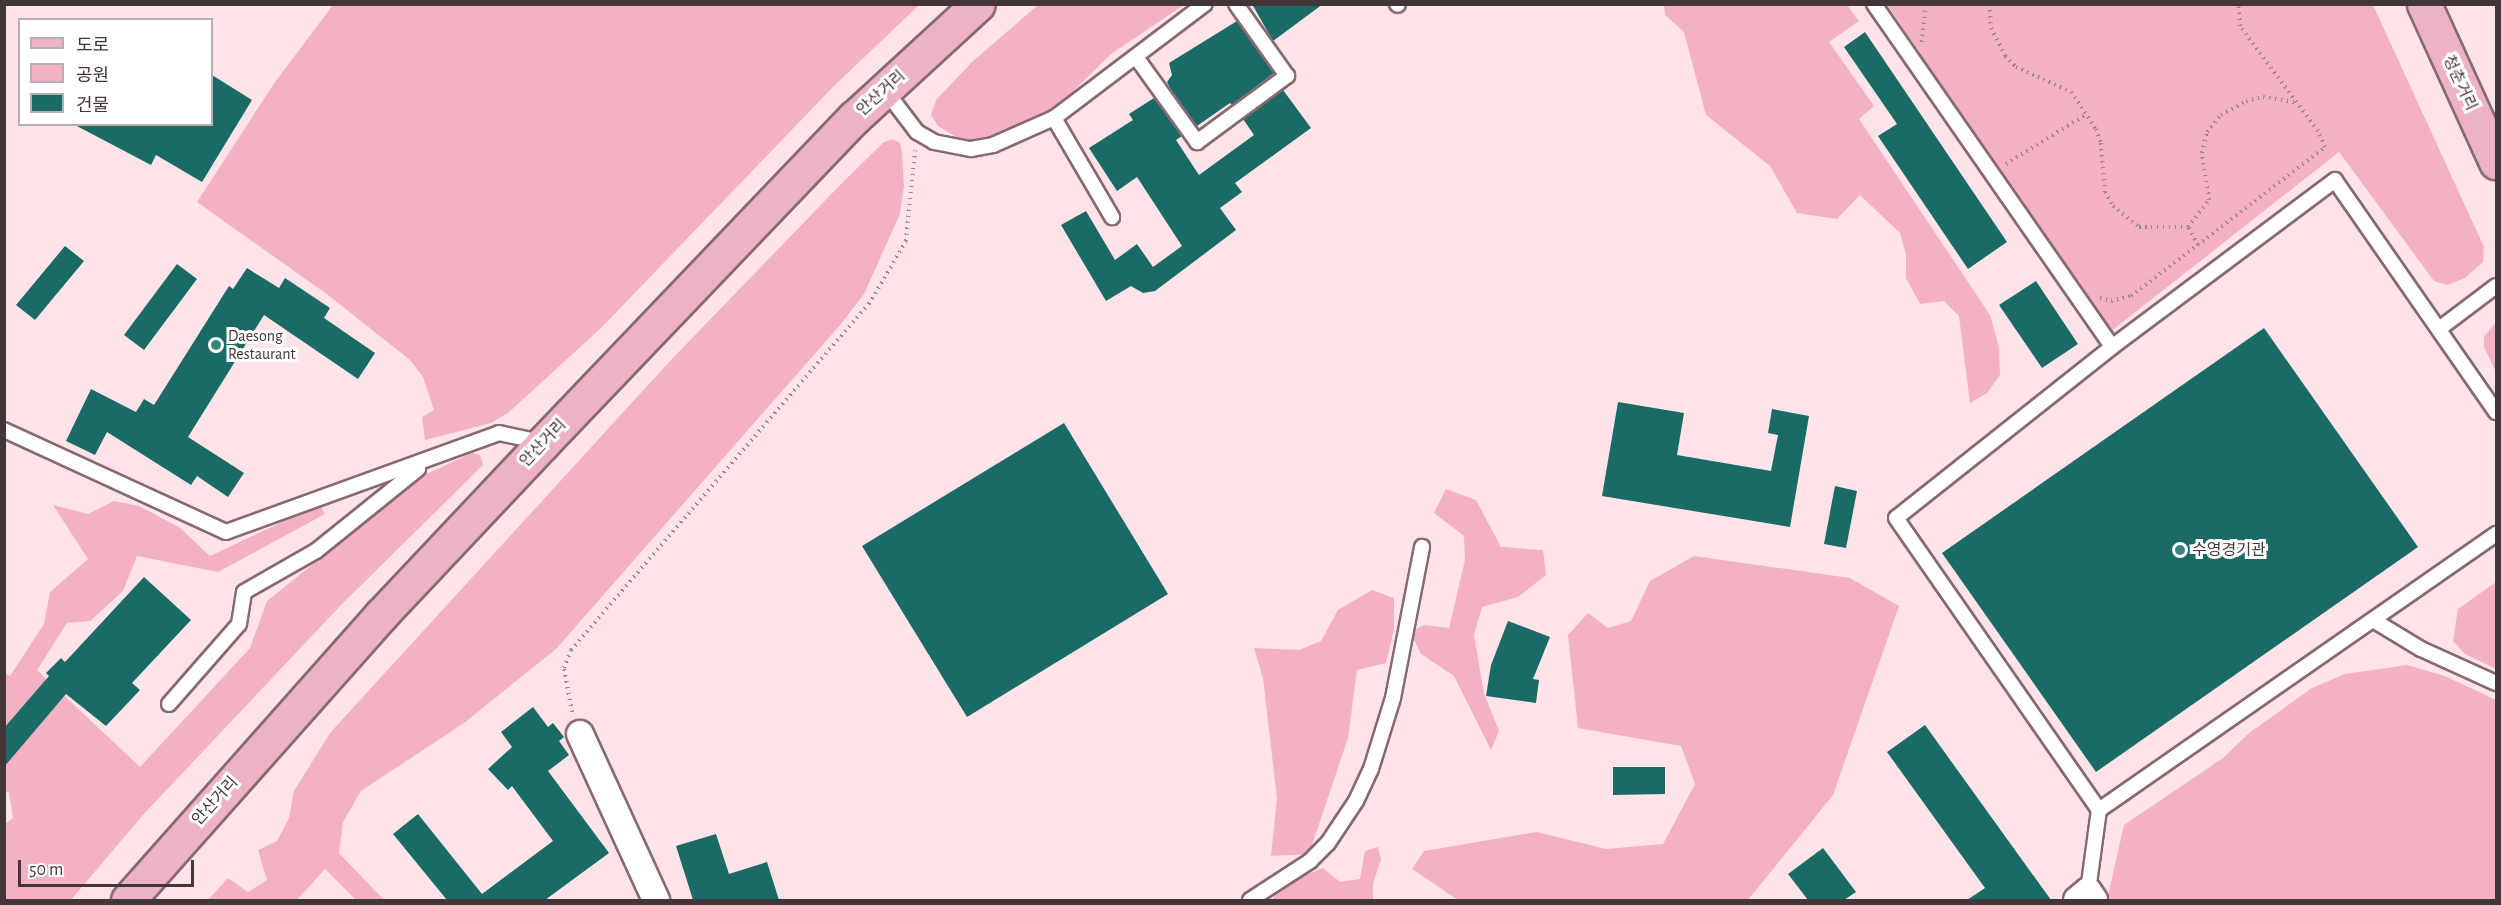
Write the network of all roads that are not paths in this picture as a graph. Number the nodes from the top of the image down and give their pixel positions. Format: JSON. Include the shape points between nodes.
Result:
{"nodes":[{"id":1,"x":978,"y":4,"type":"edge"},
{"id":2,"x":1205,"y":4,"type":"edge"},
{"id":3,"x":1236,"y":4,"type":"edge"},
{"id":4,"x":1874,"y":4,"type":"edge"},
{"id":5,"x":2424,"y":4,"type":"edge"},
{"id":6,"x":1136,"y":57,"type":"junction"},
{"id":7,"x":885,"y":90,"type":"junction"},
{"id":8,"x":1054,"y":118,"type":"junction"},
{"id":9,"x":2496,"y":162,"type":"edge"},
{"id":10,"x":1112,"y":217,"type":"dead end"},
{"id":11,"x":2496,"y":286,"type":"edge"},
{"id":12,"x":2439,"y":329,"type":"junction"},
{"id":13,"x":2112,"y":347,"type":"junction"},
{"id":14,"x":2496,"y":412,"type":"edge"},
{"id":15,"x":7,"y":430,"type":"edge"},
{"id":16,"x":543,"y":443,"type":"junction"},
{"id":17,"x":424,"y":464,"type":"junction"},
{"id":18,"x":2496,"y":534,"type":"edge"},
{"id":19,"x":1422,"y":547,"type":"dead end"},
{"id":20,"x":2373,"y":620,"type":"junction"},
{"id":21,"x":2496,"y":683,"type":"edge"},
{"id":22,"x":169,"y":704,"type":"dead end"},
{"id":23,"x":580,"y":734,"type":"road end"},
{"id":24,"x":2099,"y":810,"type":"junction"},
{"id":25,"x":2086,"y":897,"type":"edge"},
{"id":26,"x":128,"y":900,"type":"edge"},
{"id":27,"x":656,"y":900,"type":"edge"},
{"id":28,"x":1250,"y":900,"type":"edge"}],
"edges":[{"from":1,"to":7,"type":"main road","name":"안산거리"},
{"from":2,"to":6,"type":"lane"},
{"from":3,"to":6,"type":"lane","via":[[1287,76],[1197,142]]},
{"from":4,"to":13,"type":"lane"},
{"from":5,"to":9,"type":"main road","name":"청춘거리"},
{"from":6,"to":8,"type":"lane"},
{"from":7,"to":8,"type":"lane","via":[[916,132],[934,142],[971,148],[993,145]]},
{"from":7,"to":16,"type":"main road","name":"안산거리"},
{"from":8,"to":10,"type":"lane"},
{"from":11,"to":12,"type":"lane"},
{"from":12,"to":13,"type":"lane","via":[[2335,180]]},
{"from":12,"to":14,"type":"lane"},
{"from":13,"to":24,"type":"lane","via":[[1896,518]]},
{"from":15,"to":17,"type":"lane","via":[[226,532]]},
{"from":16,"to":17,"type":"lane","via":[[499,433]]},
{"from":16,"to":26,"type":"main road","name":"안산거리","via":[[381,615]]},
{"from":17,"to":22,"type":"lane","via":[[315,551],[244,592],[239,624]]},
{"from":18,"to":20,"type":"lane"},
{"from":19,"to":28,"type":"lane","via":[[1393,698],[1371,769],[1356,801],[1328,843],[1310,861]]},
{"from":20,"to":21,"type":"lane","via":[[2421,649]]},
{"from":20,"to":24,"type":"lane"},
{"from":23,"to":27,"type":"street"},
{"from":24,"to":25,"type":"lane"}]}
